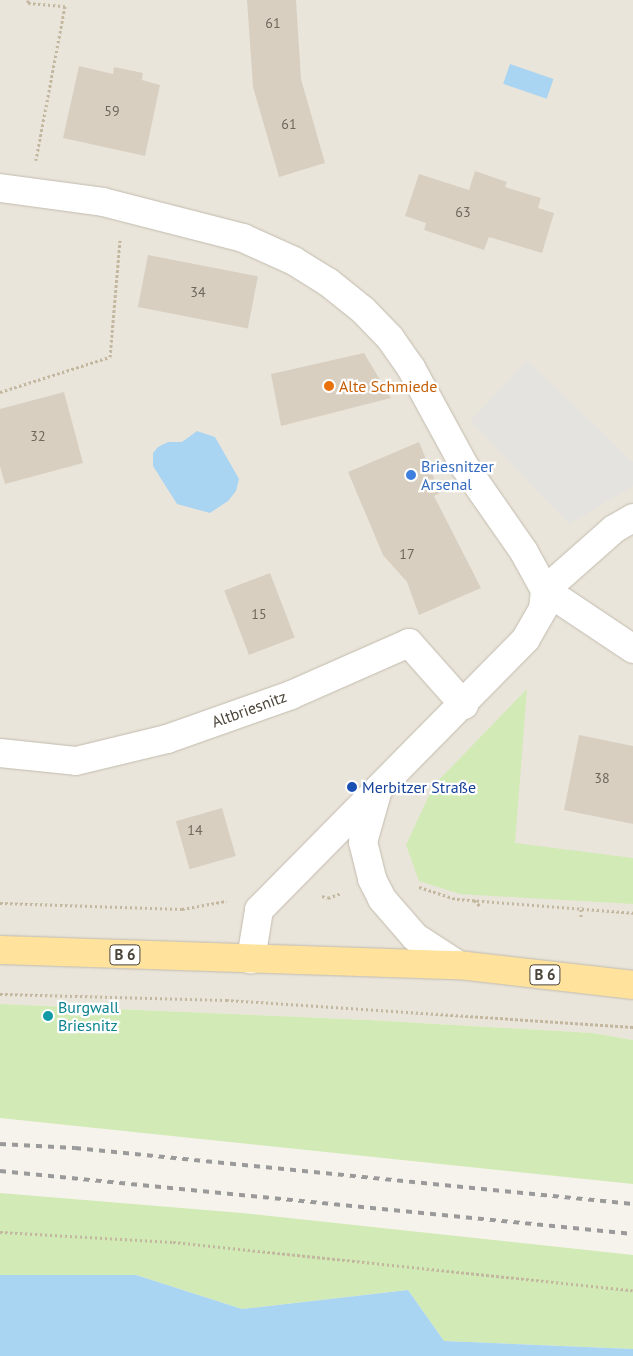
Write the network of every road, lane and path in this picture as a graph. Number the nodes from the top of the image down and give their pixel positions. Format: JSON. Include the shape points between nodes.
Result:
{"nodes":[{"id":1,"x":28,"y":0,"type":"edge"},
{"id":2,"x":0,"y":188,"type":"edge"},
{"id":3,"x":31,"y":190,"type":"junction"},
{"id":4,"x":123,"y":207,"type":"junction"},
{"id":5,"x":0,"y":392,"type":"edge"},
{"id":6,"x":633,"y":518,"type":"edge"},
{"id":7,"x":545,"y":590,"type":"junction"},
{"id":8,"x":633,"y":649,"type":"edge"},
{"id":9,"x":464,"y":705,"type":"junction"},
{"id":10,"x":0,"y":753,"type":"edge"},
{"id":11,"x":378,"y":791,"type":"junction"},
{"id":12,"x":415,"y":885,"type":"dead end"},
{"id":13,"x":346,"y":891,"type":"dead end"},
{"id":14,"x":314,"y":894,"type":"dead end"},
{"id":15,"x":231,"y":899,"type":"dead end"},
{"id":16,"x":474,"y":900,"type":"junction"},
{"id":17,"x":0,"y":902,"type":"edge"},
{"id":18,"x":480,"y":906,"type":"dead end"},
{"id":19,"x":581,"y":907,"type":"junction"},
{"id":20,"x":633,"y":913,"type":"edge"},
{"id":21,"x":581,"y":917,"type":"dead end"},
{"id":22,"x":0,"y":950,"type":"edge"},
{"id":23,"x":251,"y":959,"type":"junction"},
{"id":24,"x":458,"y":965,"type":"junction"},
{"id":25,"x":633,"y":985,"type":"edge"},
{"id":26,"x":0,"y":994,"type":"edge"},
{"id":27,"x":633,"y":1027,"type":"edge"},
{"id":28,"x":0,"y":1232,"type":"edge"},
{"id":29,"x":633,"y":1290,"type":"edge"}],
"edges":[{"from":1,"to":3,"type":"path","via":[[28,3],[65,6]]},
{"from":2,"to":3,"type":"street"},
{"from":3,"to":4,"type":"street"},
{"from":4,"to":5,"type":"path","via":[[110,357]]},
{"from":4,"to":7,"type":"street","via":[[243,238],[294,261],[364,310],[390,338],[411,368],[465,467],[524,552]]},
{"from":6,"to":7,"type":"street","via":[[614,529]]},
{"from":7,"to":8,"type":"street"},
{"from":7,"to":9,"type":"street","via":[[543,608],[526,639]]},
{"from":9,"to":10,"type":"street","name":"Altbriesnitz","via":[[409,643],[291,695],[167,739],[76,761]]},
{"from":9,"to":11,"type":"street"},
{"from":11,"to":23,"type":"street","via":[[259,910]]},
{"from":11,"to":24,"type":"street","via":[[363,842],[372,880],[382,899],[415,936]]},
{"from":12,"to":16,"type":"path","via":[[434,894]]},
{"from":13,"to":14,"type":"path","via":[[328,898]]},
{"from":15,"to":17,"type":"path","via":[[182,910]]},
{"from":16,"to":18,"type":"path"},
{"from":16,"to":19,"type":"path"},
{"from":19,"to":20,"type":"path"},
{"from":19,"to":21,"type":"path"},
{"from":22,"to":23,"type":"main road","number":"B 6"},
{"from":23,"to":24,"type":"main road","number":"B 6"},
{"from":24,"to":25,"type":"main road","number":"B 6"},
{"from":26,"to":27,"type":"path","via":[[226,1000]]},
{"from":28,"to":29,"type":"path","via":[[173,1242]]}]}
